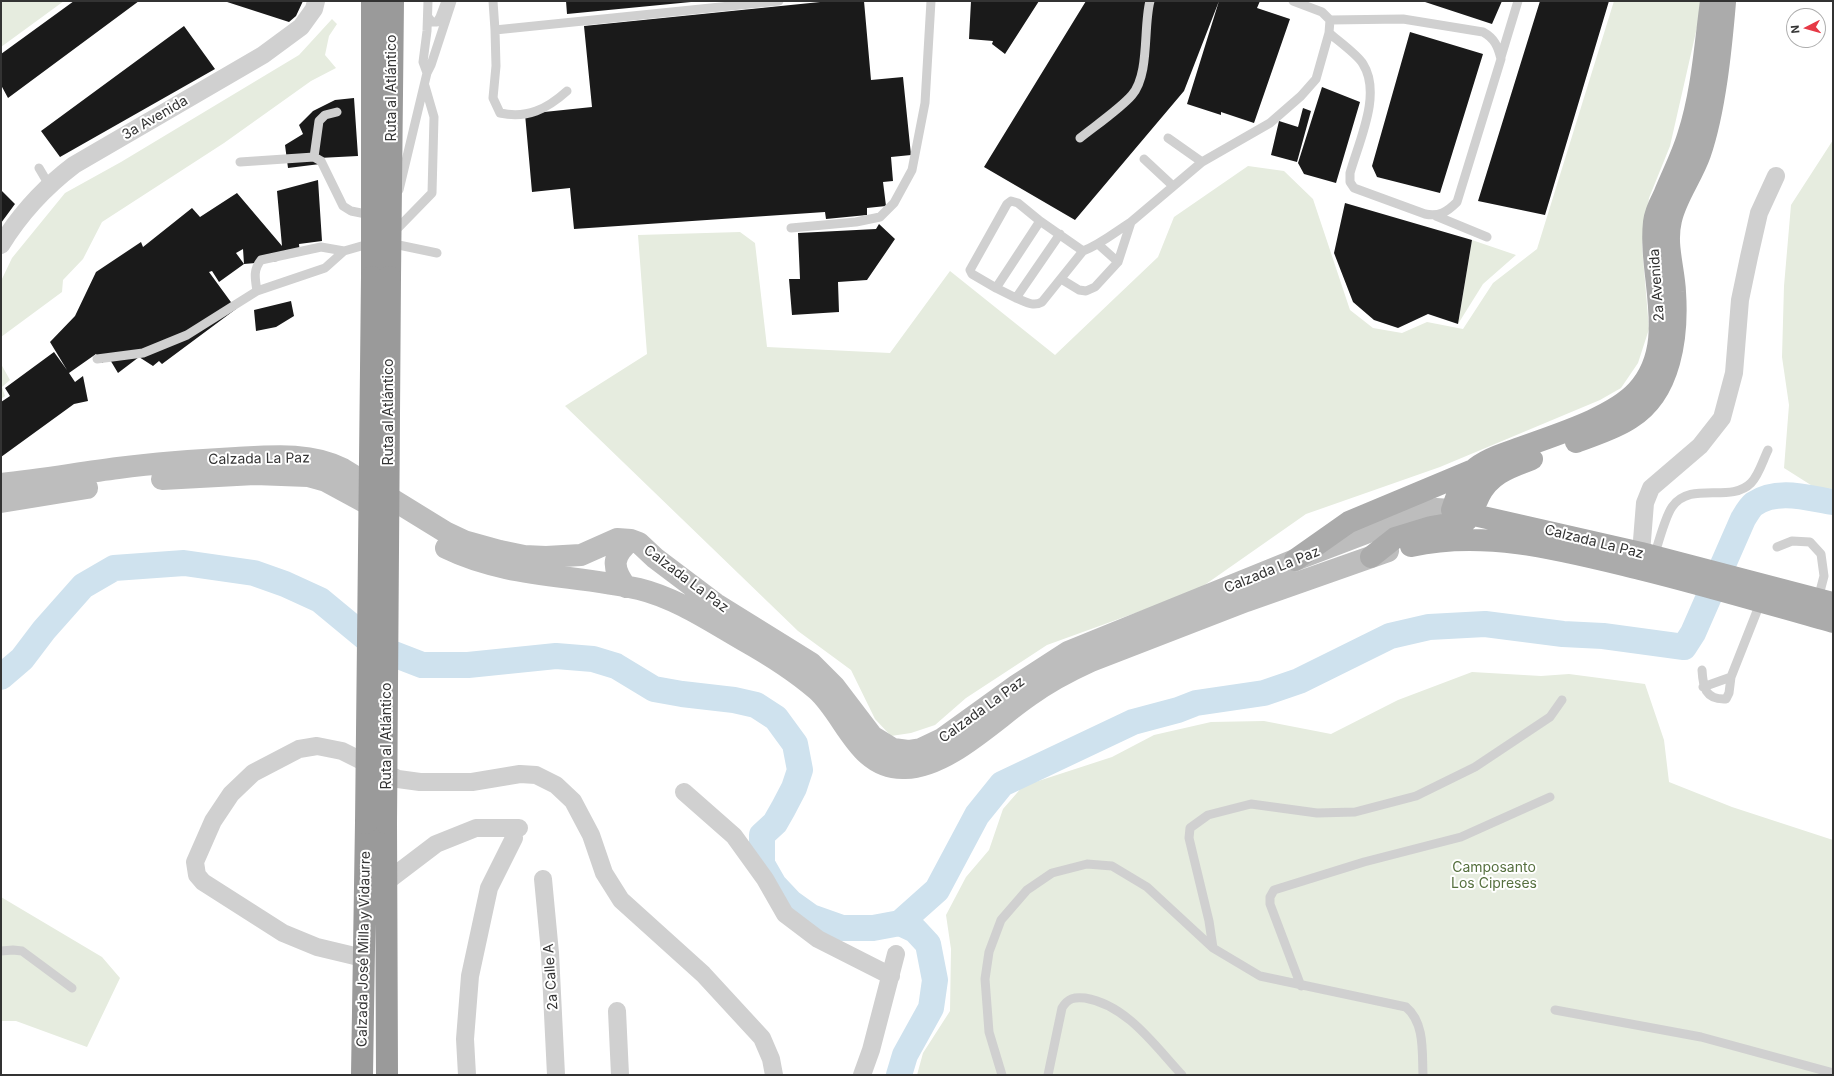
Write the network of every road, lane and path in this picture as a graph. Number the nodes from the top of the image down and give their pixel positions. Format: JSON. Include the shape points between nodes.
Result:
{"nodes":[{"id":1,"x":316,"y":1,"type":"edge"},
{"id":2,"x":372,"y":1,"type":"edge"},
{"id":3,"x":393,"y":1,"type":"edge"},
{"id":4,"x":428,"y":1,"type":"edge"},
{"id":5,"x":446,"y":1,"type":"edge"},
{"id":6,"x":452,"y":1,"type":"edge"},
{"id":7,"x":493,"y":1,"type":"edge"},
{"id":8,"x":779,"y":1,"type":"edge"},
{"id":9,"x":931,"y":1,"type":"edge"},
{"id":10,"x":1150,"y":1,"type":"edge"},
{"id":11,"x":1293,"y":1,"type":"edge"},
{"id":12,"x":1518,"y":1,"type":"edge"},
{"id":13,"x":1711,"y":1,"type":"edge"},
{"id":14,"x":1725,"y":1,"type":"edge"},
{"id":15,"x":428,"y":17,"type":"junction"},
{"id":16,"x":1330,"y":20,"type":"junction"},
{"id":17,"x":495,"y":30,"type":"junction"},
{"id":18,"x":1329,"y":33,"type":"junction"},
{"id":19,"x":1501,"y":59,"type":"junction"},
{"id":20,"x":427,"y":73,"type":"junction"},
{"id":21,"x":425,"y":84,"type":"junction"},
{"id":22,"x":567,"y":91,"type":"dead end"},
{"id":23,"x":338,"y":112,"type":"dead end"},
{"id":24,"x":1080,"y":138,"type":"dead end"},
{"id":25,"x":1168,"y":138,"type":"dead end"},
{"id":26,"x":314,"y":157,"type":"junction"},
{"id":27,"x":1144,"y":159,"type":"dead end"},
{"id":28,"x":240,"y":162,"type":"dead end"},
{"id":29,"x":1202,"y":162,"type":"junction"},
{"id":30,"x":40,"y":168,"type":"dead end"},
{"id":31,"x":1776,"y":176,"type":"dead end"},
{"id":32,"x":49,"y":185,"type":"junction"},
{"id":33,"x":1173,"y":186,"type":"junction"},
{"id":34,"x":1436,"y":216,"type":"junction"},
{"id":35,"x":1040,"y":220,"type":"junction"},
{"id":36,"x":1131,"y":222,"type":"junction"},
{"id":37,"x":792,"y":228,"type":"dead end"},
{"id":38,"x":384,"y":231,"type":"junction"},
{"id":39,"x":1060,"y":234,"type":"junction"},
{"id":40,"x":1487,"y":237,"type":"dead end"},
{"id":41,"x":1,"y":245,"type":"edge"},
{"id":42,"x":1099,"y":245,"type":"junction"},
{"id":43,"x":344,"y":251,"type":"junction"},
{"id":44,"x":1083,"y":251,"type":"junction"},
{"id":45,"x":437,"y":253,"type":"dead end"},
{"id":46,"x":1118,"y":262,"type":"junction"},
{"id":47,"x":1061,"y":279,"type":"junction"},
{"id":48,"x":996,"y":288,"type":"junction"},
{"id":49,"x":257,"y":291,"type":"junction"},
{"id":50,"x":1016,"y":298,"type":"junction"},
{"id":51,"x":96,"y":358,"type":"dead end"},
{"id":52,"x":1768,"y":450,"type":"dead end"},
{"id":53,"x":1471,"y":471,"type":"junction"},
{"id":54,"x":1,"y":484,"type":"edge"},
{"id":55,"x":1,"y":502,"type":"edge"},
{"id":56,"x":1462,"y":512,"type":"junction"},
{"id":57,"x":631,"y":540,"type":"junction"},
{"id":58,"x":1777,"y":547,"type":"dead end"},
{"id":59,"x":1648,"y":555,"type":"junction"},
{"id":60,"x":1371,"y":557,"type":"junction"},
{"id":61,"x":1295,"y":560,"type":"junction"},
{"id":62,"x":1685,"y":573,"type":"junction"},
{"id":63,"x":626,"y":587,"type":"junction"},
{"id":64,"x":1757,"y":594,"type":"junction"},
{"id":65,"x":1826,"y":601,"type":"edge"},
{"id":66,"x":1833,"y":622,"type":"edge"},
{"id":67,"x":1702,"y":670,"type":"dead end"},
{"id":68,"x":1731,"y":677,"type":"junction"},
{"id":69,"x":1703,"y":687,"type":"junction"},
{"id":70,"x":1562,"y":700,"type":"dead end"},
{"id":71,"x":684,"y":792,"type":"dead end"},
{"id":72,"x":1550,"y":797,"type":"dead end"},
{"id":73,"x":376,"y":823,"type":"junction"},
{"id":74,"x":543,"y":879,"type":"dead end"},
{"id":75,"x":386,"y":882,"type":"junction"},
{"id":76,"x":1213,"y":948,"type":"junction"},
{"id":77,"x":1,"y":951,"type":"edge"},
{"id":78,"x":896,"y":954,"type":"dead end"},
{"id":79,"x":363,"y":958,"type":"junction"},
{"id":80,"x":891,"y":976,"type":"junction"},
{"id":81,"x":1301,"y":986,"type":"junction"},
{"id":82,"x":72,"y":988,"type":"dead end"},
{"id":83,"x":1555,"y":1010,"type":"dead end"},
{"id":84,"x":617,"y":1011,"type":"dead end"},
{"id":85,"x":1833,"y":1073,"type":"edge"},
{"id":86,"x":362,"y":1075,"type":"edge"},
{"id":87,"x":387,"y":1075,"type":"edge"},
{"id":88,"x":467,"y":1075,"type":"edge"},
{"id":89,"x":556,"y":1075,"type":"edge"},
{"id":90,"x":620,"y":1075,"type":"edge"},
{"id":91,"x":774,"y":1075,"type":"edge"},
{"id":92,"x":862,"y":1075,"type":"edge"},
{"id":93,"x":1002,"y":1075,"type":"edge"},
{"id":94,"x":1048,"y":1075,"type":"edge"},
{"id":95,"x":1182,"y":1075,"type":"edge"},
{"id":96,"x":1423,"y":1075,"type":"edge"}],
"edges":[{"from":1,"to":32,"type":"street","name":"3a Avenida","via":[[314,9],[301,27],[263,54],[74,165]]},
{"from":2,"to":38,"type":"highway","name":"Ruta al Atlántico"},
{"from":3,"to":38,"type":"highway","name":"Ruta al Atlántico"},
{"from":4,"to":15,"type":"lane"},
{"from":5,"to":15,"type":"lane","via":[[437,22],[432,22]]},
{"from":6,"to":20,"type":"lane"},
{"from":7,"to":17,"type":"lane"},
{"from":8,"to":17,"type":"lane"},
{"from":9,"to":37,"type":"lane","via":[[925,103],[912,170],[894,203],[880,217]]},
{"from":10,"to":24,"type":"lane","via":[[1138,84],[1132,95]]},
{"from":11,"to":16,"type":"lane","via":[[1322,12]]},
{"from":12,"to":19,"type":"lane"},
{"from":13,"to":53,"type":"main road","name":"2a Avenida","via":[[1689,134],[1654,220],[1654,245],[1661,304],[1660,322],[1655,356],[1645,381],[1628,399],[1604,414],[1491,458]]},
{"from":14,"to":56,"type":"main road","name":"2a Avenida","via":[[1718,68],[1705,137],[1693,171],[1676,203],[1668,234],[1675,293],[1675,317],[1669,363],[1659,388],[1642,409],[1620,425],[1493,477],[1479,496]]},
{"from":15,"to":20,"type":"lane","via":[[423,62]]},
{"from":16,"to":18,"type":"lane"},
{"from":16,"to":19,"type":"lane","via":[[1403,19],[1483,32],[1492,37]]},
{"from":17,"to":22,"type":"lane","via":[[496,66],[493,98],[500,113],[515,116],[539,110],[556,101]]},
{"from":18,"to":29,"type":"lane","via":[[1316,79],[1301,96],[1270,123]]},
{"from":18,"to":34,"type":"lane","via":[[1363,63],[1371,86],[1370,104],[1350,173],[1350,182],[1354,188]]},
{"from":19,"to":34,"type":"lane","via":[[1457,202]]},
{"from":20,"to":21,"type":"lane"},
{"from":21,"to":38,"type":"lane"},
{"from":21,"to":38,"type":"lane","via":[[434,117],[432,194]]},
{"from":23,"to":26,"type":"lane","via":[[325,115],[319,121]]},
{"from":25,"to":29,"type":"lane"},
{"from":26,"to":28,"type":"lane"},
{"from":26,"to":38,"type":"lane","via":[[321,161],[343,206]]},
{"from":27,"to":33,"type":"lane"},
{"from":29,"to":33,"type":"lane"},
{"from":30,"to":32,"type":"lane"},
{"from":31,"to":59,"type":"street","via":[[1759,213],[1749,257],[1740,300],[1734,373],[1722,418],[1700,446],[1651,488],[1645,504]]},
{"from":32,"to":41,"type":"street","name":"3a Avenida","via":[[10,230]]},
{"from":33,"to":36,"type":"lane"},
{"from":34,"to":40,"type":"lane"},
{"from":35,"to":39,"type":"lane"},
{"from":35,"to":48,"type":"lane"},
{"from":35,"to":48,"type":"lane","via":[[1018,203],[1011,201],[1006,204],[970,270],[972,274]]},
{"from":36,"to":42,"type":"lane"},
{"from":36,"to":46,"type":"lane"},
{"from":38,"to":43,"type":"lane"},
{"from":38,"to":45,"type":"lane"},
{"from":38,"to":73,"type":"highway","name":"Ruta al Atlántico","bridge":true,"via":[[381,277]]},
{"from":39,"to":44,"type":"lane"},
{"from":39,"to":50,"type":"lane"},
{"from":42,"to":44,"type":"lane"},
{"from":42,"to":46,"type":"lane"},
{"from":43,"to":49,"type":"lane","via":[[325,268]]},
{"from":43,"to":49,"type":"lane","via":[[321,247],[261,260],[255,267]]},
{"from":44,"to":47,"type":"lane"},
{"from":46,"to":47,"type":"lane","via":[[1095,288],[1079,290]]},
{"from":47,"to":50,"type":"lane","via":[[1037,305]]},
{"from":48,"to":50,"type":"lane"},
{"from":49,"to":51,"type":"lane","via":[[187,335],[142,353]]},
{"from":52,"to":59,"type":"lane","via":[[1752,482],[1746,487],[1734,492],[1700,492],[1686,496],[1672,507]]},
{"from":53,"to":56,"type":"main road","name":"2a Avenida","via":[[1460,490]]},
{"from":53,"to":61,"type":"main road","via":[[1349,522]]},
{"from":54,"to":57,"type":"main road","name":"Calzada La Paz","via":[[203,460],[251,457],[313,458],[328,461],[343,469],[447,533],[464,541],[500,551],[535,557],[563,557],[581,555],[617,539]]},
{"from":55,"to":63,"type":"main road","name":"Calzada La Paz","via":[[102,485],[167,478],[255,474],[308,476],[333,485],[439,544],[472,559],[518,572]]},
{"from":56,"to":59,"type":"main road","name":"Calzada La Paz"},
{"from":56,"to":60,"type":"main road","via":[[1462,523],[1439,525],[1395,538]]},
{"from":56,"to":61,"type":"main road","name":"Calzada La Paz","via":[[1436,509],[1421,512]]},
{"from":57,"to":61,"type":"main road","name":"Calzada La Paz","via":[[639,543],[654,558],[716,604],[811,663],[834,686],[872,736],[887,746],[902,751],[921,749],[939,741],[1068,652]]},
{"from":57,"to":63,"type":"main road","via":[[617,554],[615,563],[615,571]]},
{"from":58,"to":65,"type":"lane","via":[[1792,541],[1810,542],[1820,554]]},
{"from":59,"to":62,"type":"main road","name":"Calzada La Paz"},
{"from":60,"to":62,"type":"main road","name":"Calzada La Paz","via":[[1404,547],[1451,540],[1527,544]]},
{"from":60,"to":63,"type":"main road","name":"Calzada La Paz","via":[[1231,606],[1072,670],[1031,694],[949,755],[921,767],[906,768],[888,766],[863,752],[819,692],[753,645],[670,600],[640,589]]},
{"from":62,"to":64,"type":"main road","name":"Calzada La Paz"},
{"from":64,"to":65,"type":"main road","name":"Calzada La Paz"},
{"from":64,"to":66,"type":"main road","name":"Calzada La Paz"},
{"from":64,"to":68,"type":"lane"},
{"from":67,"to":69,"type":"lane"},
{"from":68,"to":69,"type":"lane"},
{"from":68,"to":69,"type":"lane","via":[[1726,699],[1719,700]]},
{"from":70,"to":76,"type":"lane","via":[[1550,717],[1475,767],[1416,796],[1355,812],[1317,813],[1251,804],[1208,816],[1197,822],[1190,828],[1189,838]]},
{"from":71,"to":80,"type":"street","via":[[734,836],[765,879],[785,914],[818,939]]},
{"from":72,"to":81,"type":"lane","via":[[1461,837],[1364,862],[1274,890],[1270,904]]},
{"from":73,"to":75,"type":"highway","name":"Calzada José Milla y Vidaurre"},
{"from":73,"to":79,"type":"highway","name":"Calzada José Milla y Vidaurre"},
{"from":74,"to":89,"type":"street","name":"2a Calle A","via":[[550,953]]},
{"from":75,"to":87,"type":"highway","name":"Calzada José Milla y Vidaurre"},
{"from":75,"to":88,"type":"street","via":[[436,844],[476,828],[517,833],[489,888],[470,976],[465,1039]]},
{"from":76,"to":81,"type":"lane","via":[[1260,976]]},
{"from":76,"to":93,"type":"lane","via":[[1147,886],[1112,866],[1087,864],[1052,873],[1027,890],[1001,920],[989,952],[985,979],[989,1032]]},
{"from":77,"to":82,"type":"lane","via":[[22,951]]},
{"from":78,"to":80,"type":"street"},
{"from":79,"to":86,"type":"highway","name":"Calzada José Milla y Vidaurre"},
{"from":79,"to":91,"type":"street","via":[[317,946],[283,933],[203,882],[197,875],[195,862],[213,821],[231,794],[253,773],[299,750],[317,746],[342,751],[398,779],[420,782],[472,782],[520,774],[536,775],[556,785],[573,801],[590,834],[604,873],[621,900],[703,974],[762,1038],[771,1059]]},
{"from":80,"to":92,"type":"street"},
{"from":81,"to":96,"type":"lane","via":[[1406,1007],[1414,1013],[1418,1022]]},
{"from":83,"to":85,"type":"lane","via":[[1701,1037]]},
{"from":84,"to":90,"type":"street"},
{"from":94,"to":95,"type":"lane","via":[[1062,1008],[1067,1000],[1076,997],[1096,1000],[1116,1010],[1136,1026]]}]}
